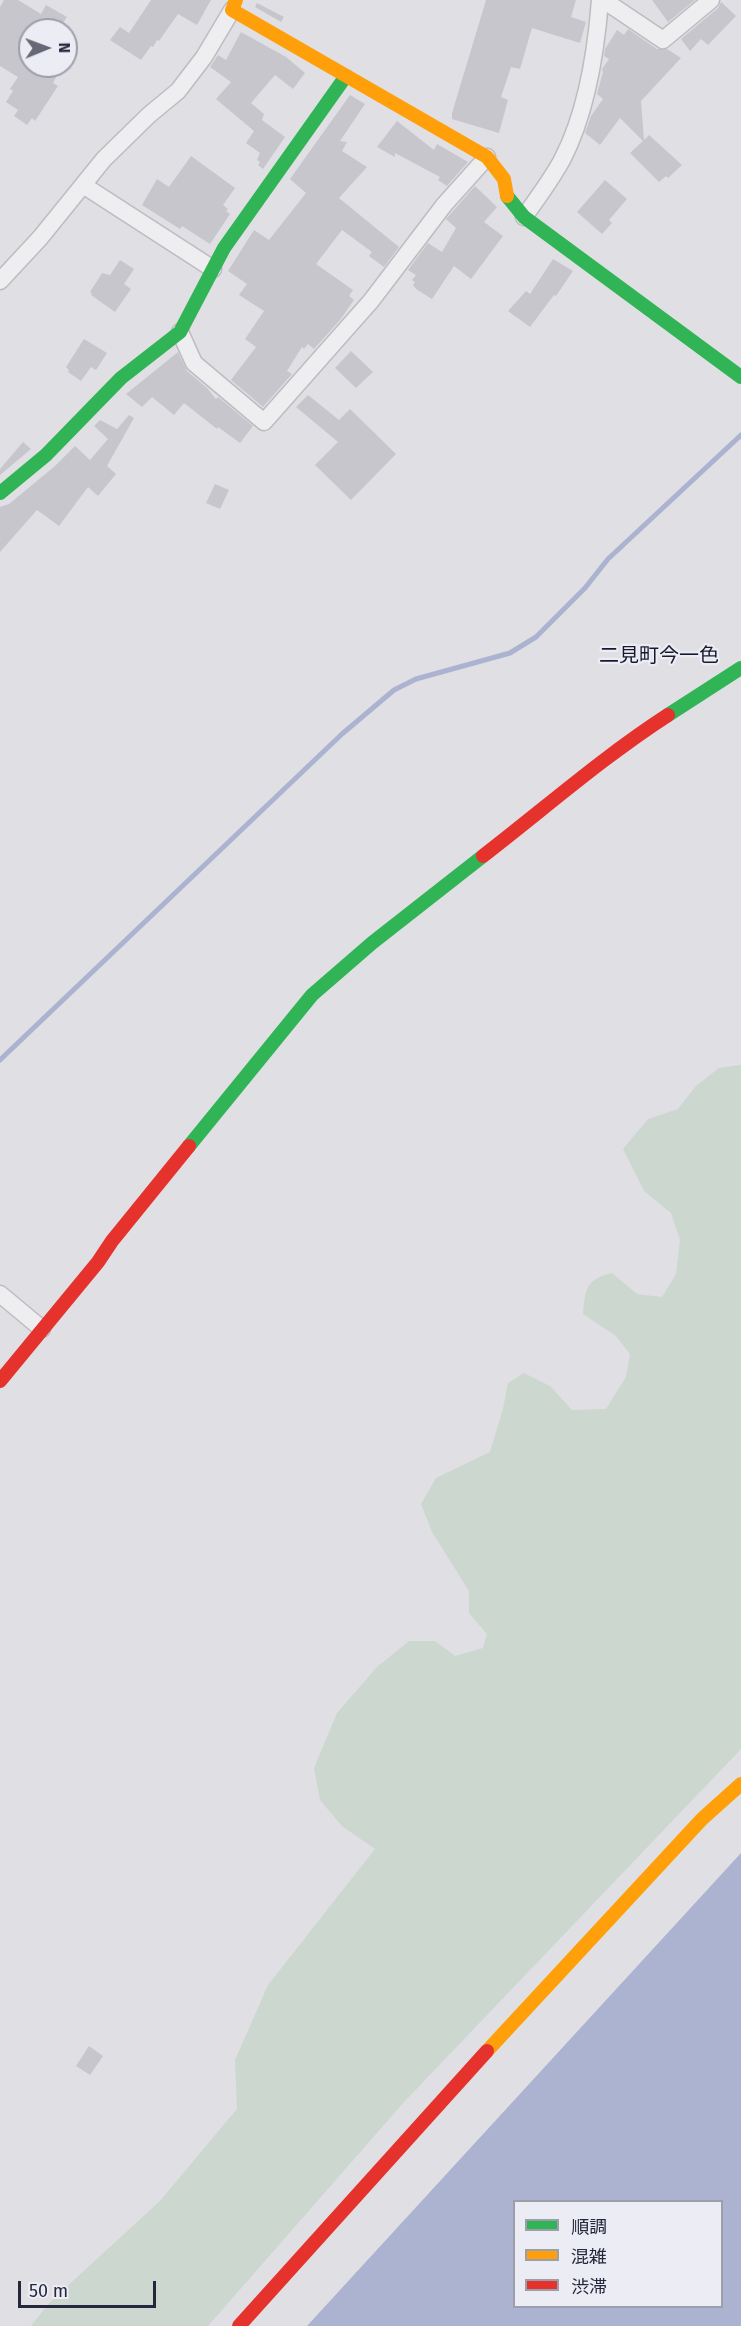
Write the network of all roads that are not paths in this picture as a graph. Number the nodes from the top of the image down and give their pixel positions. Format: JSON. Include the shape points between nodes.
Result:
{"nodes":[{"id":1,"x":711,"y":0,"type":"edge"},
{"id":2,"x":234,"y":5,"type":"edge"},
{"id":3,"x":346,"y":76,"type":"junction"},
{"id":4,"x":487,"y":157,"type":"junction"},
{"id":5,"x":83,"y":185,"type":"junction"},
{"id":6,"x":524,"y":217,"type":"junction"},
{"id":7,"x":213,"y":269,"type":"junction"},
{"id":8,"x":0,"y":281,"type":"edge"},
{"id":9,"x":180,"y":332,"type":"junction"},
{"id":10,"x":741,"y":377,"type":"edge"},
{"id":11,"x":0,"y":493,"type":"edge"},
{"id":12,"x":741,"y":668,"type":"edge"},
{"id":13,"x":0,"y":1294,"type":"edge"},
{"id":14,"x":42,"y":1329,"type":"junction"},
{"id":15,"x":0,"y":1381,"type":"edge"},
{"id":16,"x":741,"y":1784,"type":"edge"},
{"id":17,"x":239,"y":2326,"type":"edge"}],
"edges":[{"from":1,"to":6,"type":"street","via":[[663,40],[600,0],[591,75],[571,140],[546,187]]},
{"from":2,"to":3,"type":"street"},
{"from":2,"to":5,"type":"street","via":[[204,57],[178,91],[104,159]]},
{"from":3,"to":4,"type":"street"},
{"from":3,"to":7,"type":"street"},
{"from":4,"to":6,"type":"street","via":[[504,179],[508,199]]},
{"from":4,"to":9,"type":"street","via":[[444,205],[371,301],[264,422],[194,363]]},
{"from":5,"to":7,"type":"street"},
{"from":5,"to":8,"type":"street"},
{"from":6,"to":10,"type":"street"},
{"from":7,"to":9,"type":"street"},
{"from":9,"to":11,"type":"street","via":[[121,378],[46,455]]},
{"from":12,"to":14,"type":"street","via":[[623,744],[312,995]]},
{"from":13,"to":14,"type":"street"},
{"from":14,"to":15,"type":"street"},
{"from":16,"to":17,"type":"street","via":[[702,1819],[470,2069]]}]}
